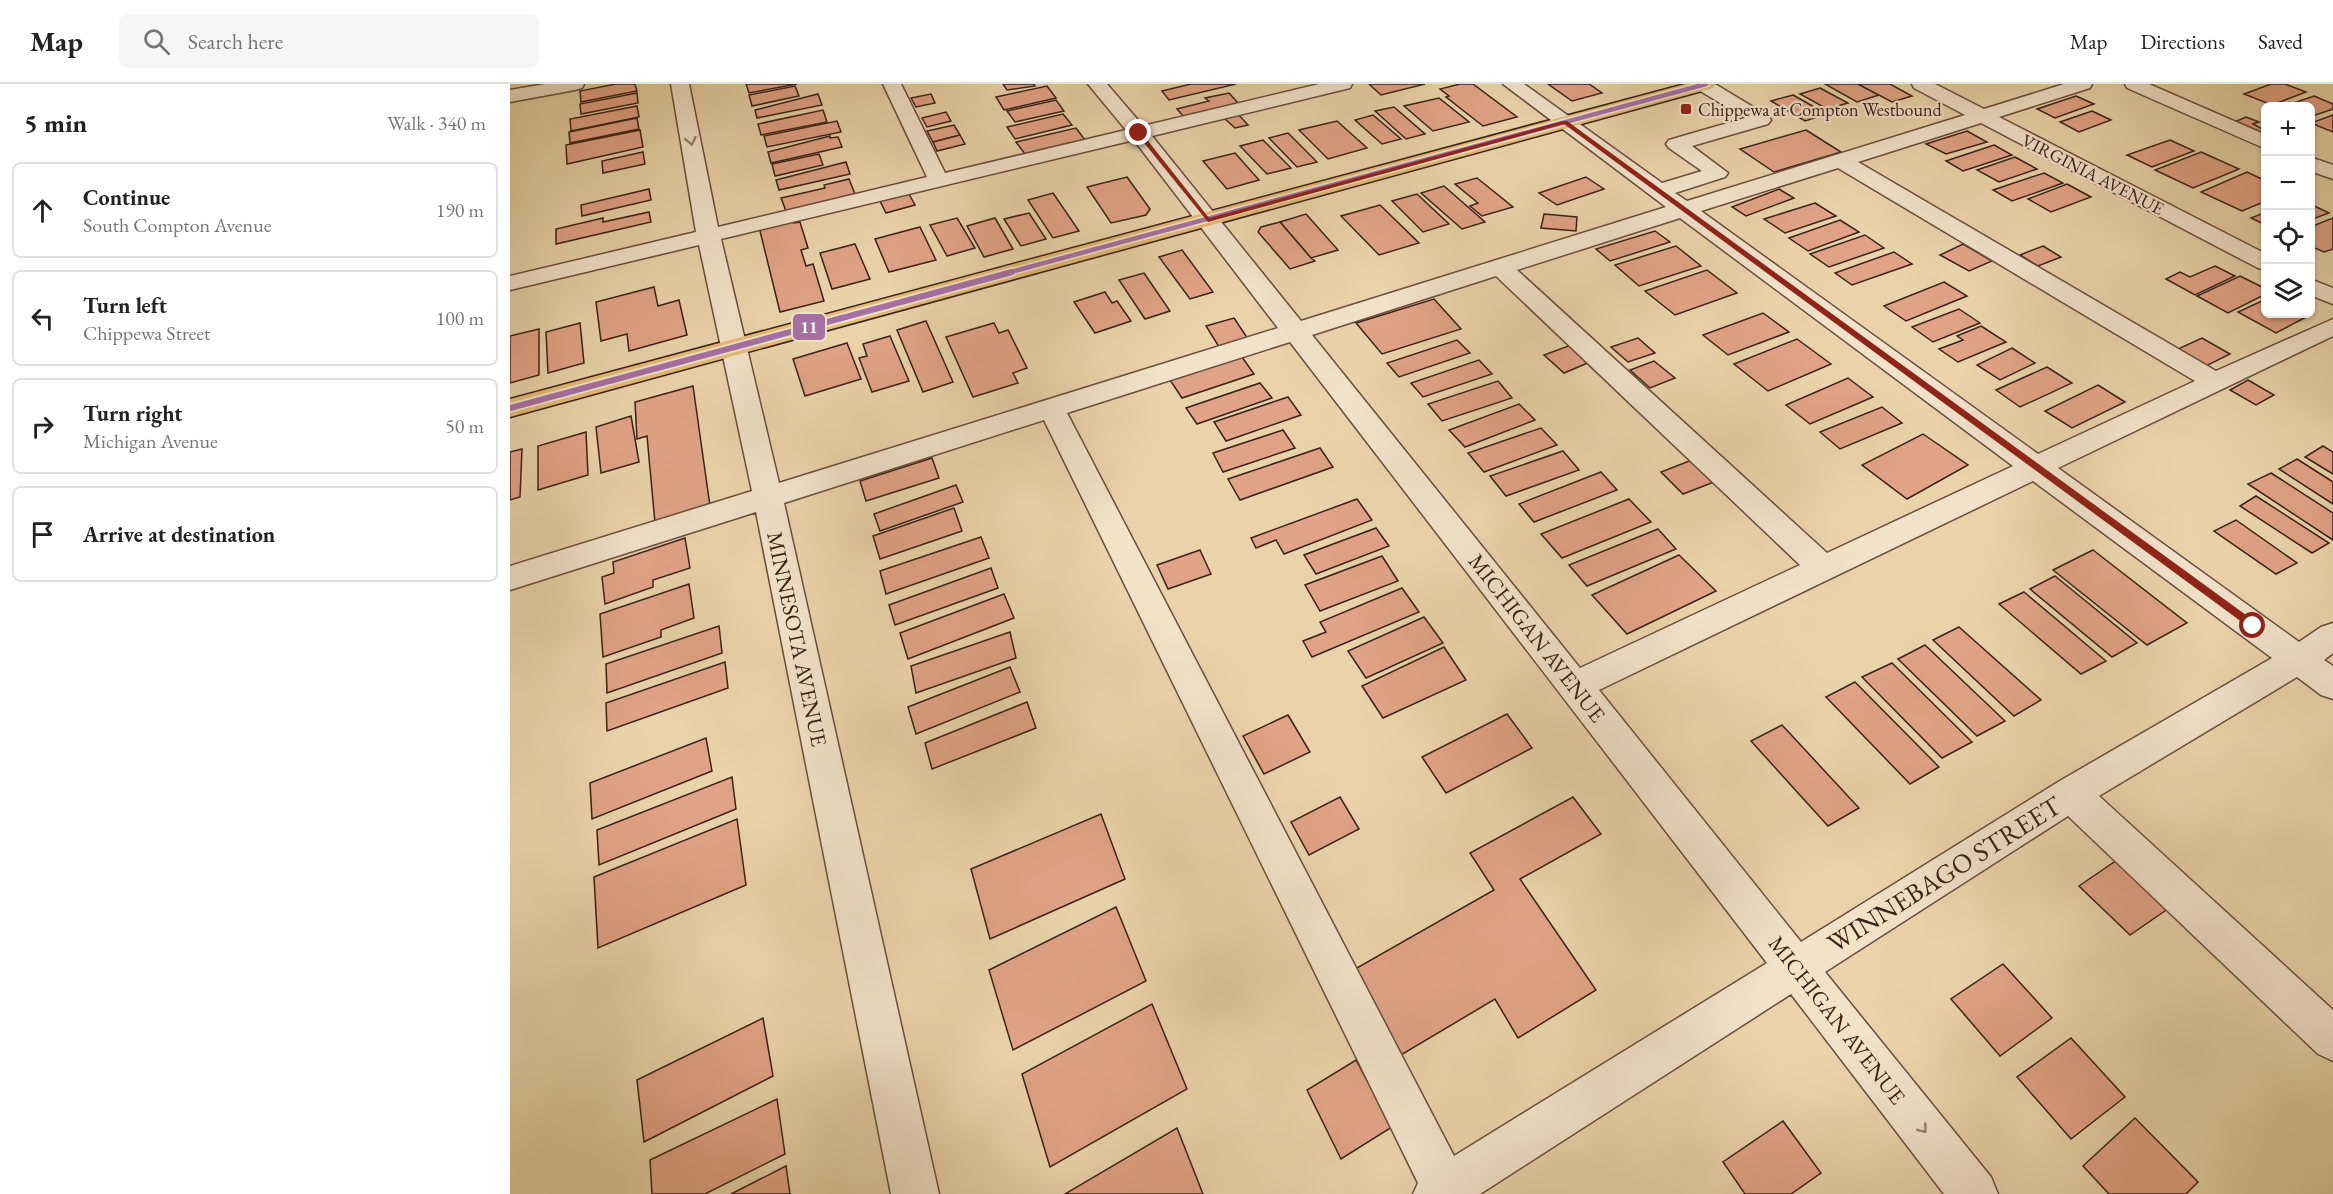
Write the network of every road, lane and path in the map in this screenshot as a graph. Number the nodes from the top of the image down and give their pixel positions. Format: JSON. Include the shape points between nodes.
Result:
{"nodes":[{"id":1,"x":575,"y":84,"type":"edge"},
{"id":2,"x":680,"y":84,"type":"edge"},
{"id":3,"x":892,"y":84,"type":"edge"},
{"id":4,"x":1097,"y":84,"type":"edge"},
{"id":5,"x":1342,"y":84,"type":"edge"},
{"id":6,"x":1512,"y":84,"type":"edge"},
{"id":7,"x":1705,"y":84,"type":"edge"},
{"id":8,"x":1921,"y":84,"type":"edge"},
{"id":9,"x":2083,"y":84,"type":"edge"},
{"id":10,"x":2134,"y":84,"type":"edge"},
{"id":11,"x":1304,"y":88,"type":"edge"},
{"id":12,"x":510,"y":96,"type":"edge"},
{"id":13,"x":1981,"y":117,"type":"junction"},
{"id":14,"x":1565,"y":122,"type":"junction"},
{"id":15,"x":1139,"y":133,"type":"junction"},
{"id":16,"x":2261,"y":141,"type":"edge"},
{"id":17,"x":1840,"y":160,"type":"junction"},
{"id":18,"x":2315,"y":165,"type":"edge"},
{"id":19,"x":2333,"y":173,"type":"edge"},
{"id":20,"x":939,"y":181,"type":"junction"},
{"id":21,"x":1659,"y":190,"type":"junction"},
{"id":22,"x":1683,"y":208,"type":"junction"},
{"id":23,"x":1208,"y":220,"type":"junction"},
{"id":24,"x":708,"y":234,"type":"junction"},
{"id":25,"x":2261,"y":261,"type":"edge"},
{"id":26,"x":1499,"y":266,"type":"junction"},
{"id":27,"x":510,"y":283,"type":"edge"},
{"id":28,"x":2315,"y":288,"type":"edge"},
{"id":29,"x":2333,"y":297,"type":"edge"},
{"id":30,"x":2333,"y":326,"type":"edge"},
{"id":31,"x":1294,"y":330,"type":"junction"},
{"id":32,"x":734,"y":347,"type":"junction"},
{"id":33,"x":2215,"y":382,"type":"junction"},
{"id":34,"x":510,"y":408,"type":"edge"},
{"id":35,"x":1051,"y":408,"type":"junction"},
{"id":36,"x":2036,"y":467,"type":"junction"},
{"id":37,"x":768,"y":498,"type":"junction"},
{"id":38,"x":1823,"y":568,"type":"junction"},
{"id":39,"x":510,"y":578,"type":"edge"},
{"id":40,"x":2333,"y":636,"type":"edge"},
{"id":41,"x":2299,"y":659,"type":"junction"},
{"id":42,"x":2333,"y":685,"type":"edge"},
{"id":43,"x":1575,"y":686,"type":"junction"},
{"id":44,"x":2072,"y":794,"type":"junction"},
{"id":45,"x":1797,"y":967,"type":"junction"},
{"id":46,"x":2333,"y":1039,"type":"edge"},
{"id":47,"x":1444,"y":1192,"type":"edge"},
{"id":48,"x":915,"y":1194,"type":"edge"},
{"id":49,"x":1974,"y":1194,"type":"edge"}],
"edges":[{"from":1,"to":12,"type":"street"},
{"from":2,"to":24,"type":"street","name":"MINNESOTA AVENUE","one_way":true},
{"from":3,"to":20,"type":"street"},
{"from":4,"to":15,"type":"street","name":"MICHIGAN AVENUE"},
{"from":5,"to":11,"type":"street"},
{"from":6,"to":14,"type":"street"},
{"from":7,"to":14,"type":"main road"},
{"from":7,"to":21,"type":"street","via":[[1761,120],[1676,144],[1718,173]]},
{"from":8,"to":13,"type":"street","name":"VIRGINIA AVENUE"},
{"from":9,"to":13,"type":"street"},
{"from":10,"to":16,"type":"street"},
{"from":11,"to":15,"type":"street"},
{"from":13,"to":17,"type":"street"},
{"from":13,"to":25,"type":"street","name":"VIRGINIA AVENUE"},
{"from":14,"to":21,"type":"street"},
{"from":14,"to":23,"type":"main road"},
{"from":15,"to":20,"type":"street"},
{"from":15,"to":23,"type":"street","name":"MICHIGAN AVENUE"},
{"from":17,"to":22,"type":"street"},
{"from":17,"to":33,"type":"street"},
{"from":18,"to":19,"type":"street"},
{"from":20,"to":24,"type":"street"},
{"from":21,"to":22,"type":"street"},
{"from":22,"to":26,"type":"street"},
{"from":22,"to":36,"type":"street"},
{"from":23,"to":31,"type":"street","name":"MICHIGAN AVENUE"},
{"from":23,"to":32,"type":"main road"},
{"from":24,"to":27,"type":"street"},
{"from":24,"to":32,"type":"street","name":"MINNESOTA AVENUE"},
{"from":26,"to":31,"type":"street"},
{"from":26,"to":38,"type":"street"},
{"from":28,"to":29,"type":"street"},
{"from":30,"to":33,"type":"street"},
{"from":31,"to":35,"type":"street"},
{"from":31,"to":43,"type":"street","name":"MICHIGAN AVENUE"},
{"from":32,"to":34,"type":"main road"},
{"from":32,"to":37,"type":"street","name":"MINNESOTA AVENUE"},
{"from":33,"to":36,"type":"street"},
{"from":35,"to":37,"type":"street"},
{"from":35,"to":47,"type":"street"},
{"from":36,"to":38,"type":"street"},
{"from":36,"to":41,"type":"street"},
{"from":37,"to":39,"type":"street"},
{"from":37,"to":48,"type":"street","name":"MINNESOTA AVENUE"},
{"from":38,"to":43,"type":"street"},
{"from":40,"to":41,"type":"street","name":"WINNEBAGO STREET"},
{"from":41,"to":42,"type":"street"},
{"from":41,"to":44,"type":"street","name":"WINNEBAGO STREET"},
{"from":43,"to":45,"type":"street","name":"MICHIGAN AVENUE"},
{"from":44,"to":45,"type":"street","name":"WINNEBAGO STREET"},
{"from":44,"to":46,"type":"street"},
{"from":45,"to":47,"type":"street","name":"WINNEBAGO STREET"},
{"from":45,"to":49,"type":"street","name":"MICHIGAN AVENUE","one_way":true}]}
